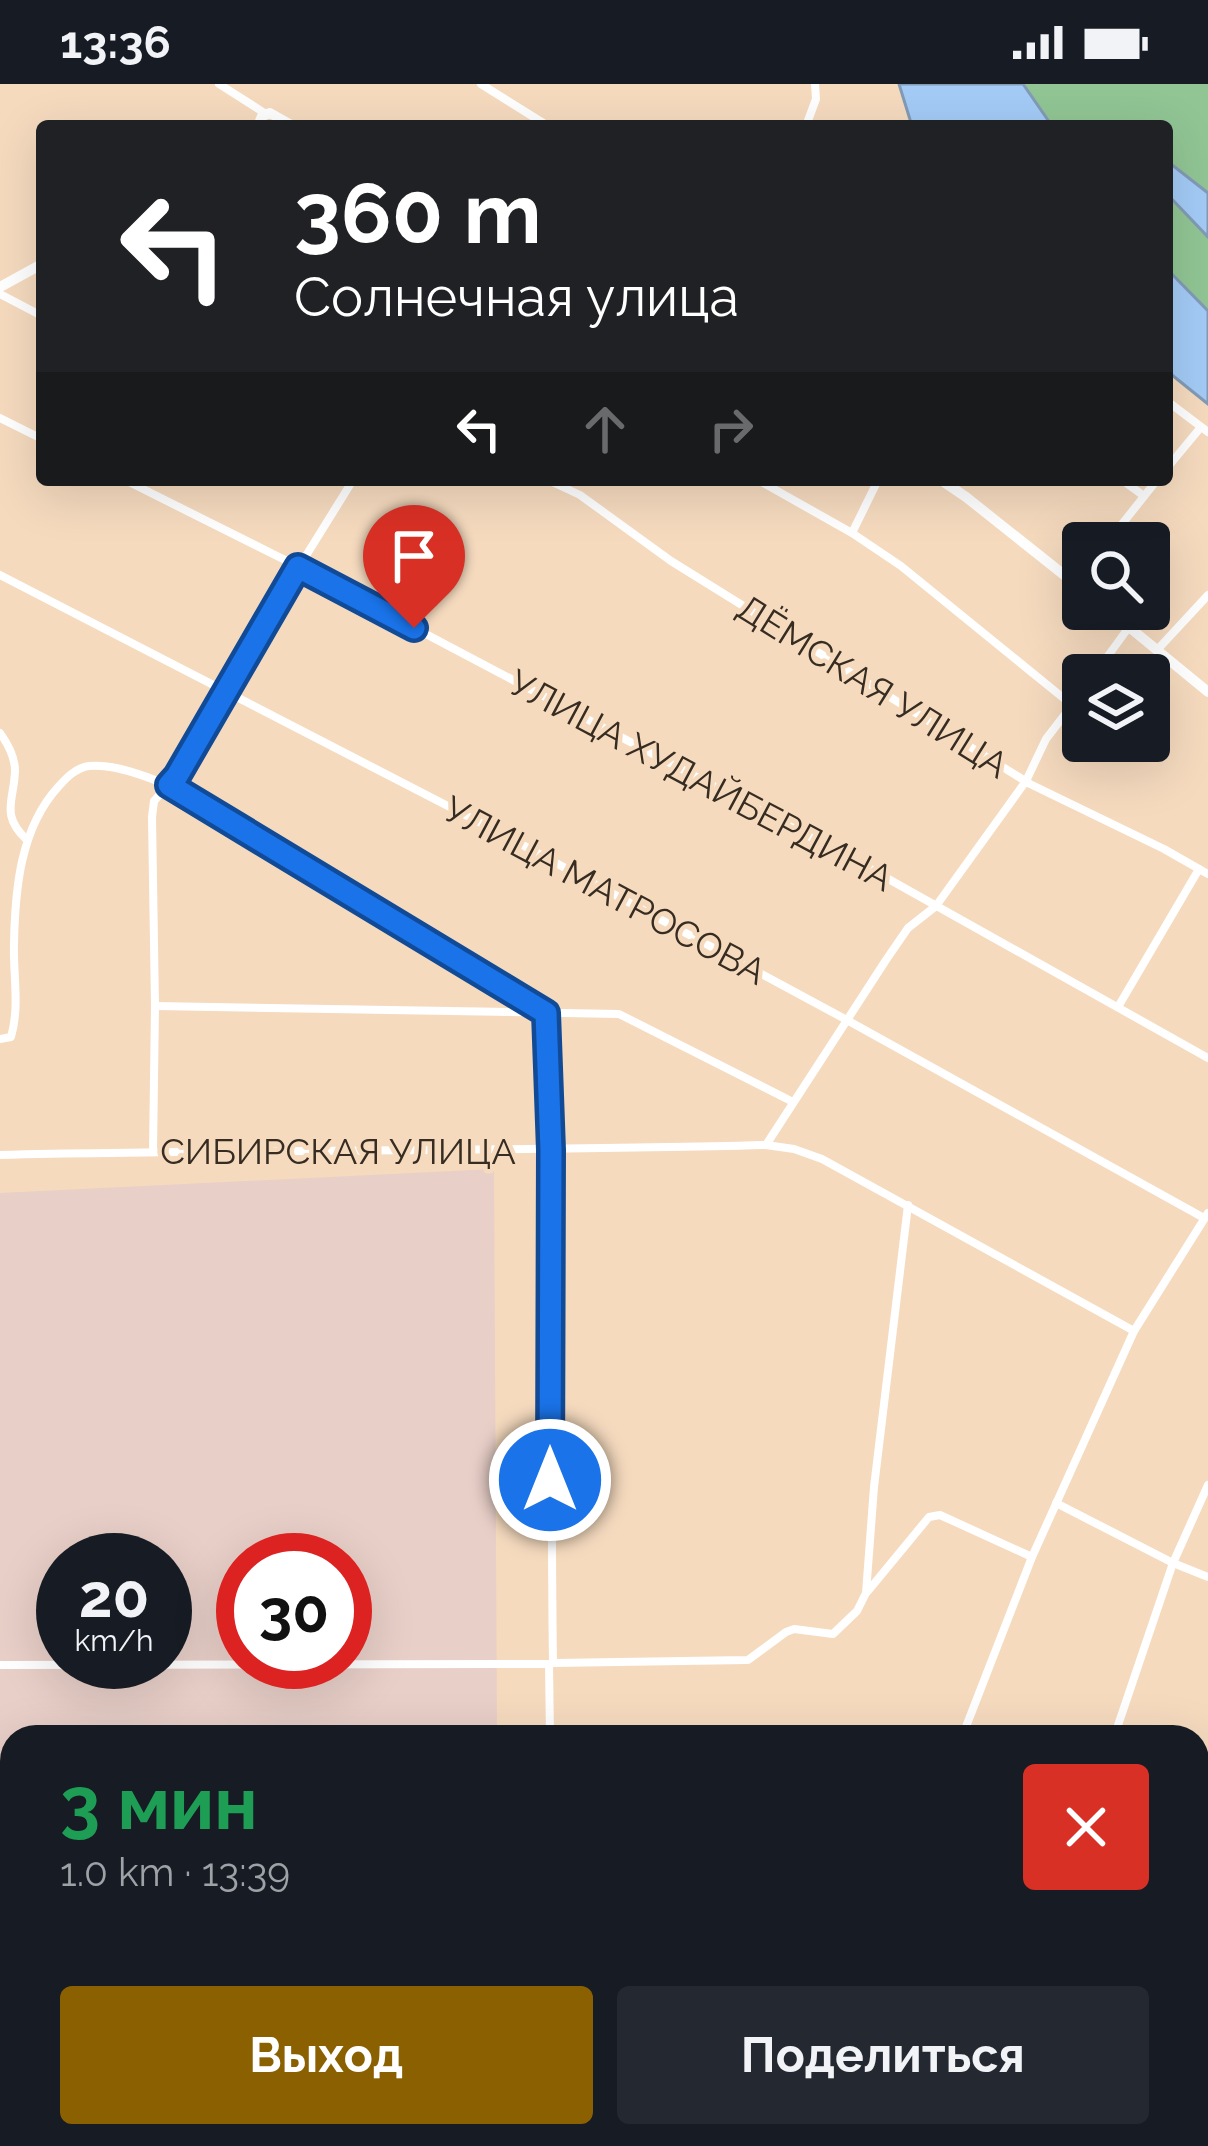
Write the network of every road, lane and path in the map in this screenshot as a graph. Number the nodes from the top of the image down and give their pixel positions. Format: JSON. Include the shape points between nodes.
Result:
{"nodes":[{"id":1,"x":219,"y":84,"type":"edge"},
{"id":2,"x":481,"y":84,"type":"edge"},
{"id":3,"x":815,"y":84,"type":"edge"},
{"id":4,"x":257,"y":120,"type":"edge"},
{"id":5,"x":538,"y":120,"type":"edge"},
{"id":6,"x":808,"y":120,"type":"edge"},
{"id":7,"x":36,"y":268,"type":"edge"},
{"id":8,"x":0,"y":290,"type":"edge"},
{"id":9,"x":36,"y":313,"type":"edge"},
{"id":10,"x":1173,"y":406,"type":"edge"},
{"id":11,"x":0,"y":418,"type":"edge"},
{"id":12,"x":1205,"y":430,"type":"edge"},
{"id":13,"x":36,"y":436,"type":"edge"},
{"id":14,"x":1173,"y":463,"type":"edge"},
{"id":15,"x":137,"y":486,"type":"edge"},
{"id":16,"x":349,"y":486,"type":"edge"},
{"id":17,"x":561,"y":486,"type":"edge"},
{"id":18,"x":769,"y":486,"type":"edge"},
{"id":19,"x":875,"y":486,"type":"edge"},
{"id":20,"x":950,"y":486,"type":"edge"},
{"id":21,"x":1131,"y":486,"type":"edge"},
{"id":22,"x":1152,"y":486,"type":"edge"},
{"id":23,"x":1144,"y":496,"type":"junction"},
{"id":24,"x":1124,"y":522,"type":"edge"},
{"id":25,"x":852,"y":533,"type":"junction"},
{"id":26,"x":298,"y":567,"type":"junction"},
{"id":27,"x":1062,"y":569,"type":"edge"},
{"id":28,"x":0,"y":574,"type":"edge"},
{"id":29,"x":1208,"y":595,"type":"edge"},
{"id":30,"x":1134,"y":630,"type":"edge"},
{"id":31,"x":1158,"y":649,"type":"junction"},
{"id":32,"x":226,"y":691,"type":"junction"},
{"id":33,"x":1208,"y":692,"type":"edge"},
{"id":34,"x":1062,"y":697,"type":"edge"},
{"id":35,"x":1062,"y":718,"type":"edge"},
{"id":36,"x":0,"y":734,"type":"edge"},
{"id":37,"x":1026,"y":781,"type":"junction"},
{"id":38,"x":169,"y":785,"type":"junction"},
{"id":39,"x":27,"y":841,"type":"junction"},
{"id":40,"x":1204,"y":871,"type":"edge"},
{"id":41,"x":937,"y":906,"type":"junction"},
{"id":42,"x":155,"y":1006,"type":"junction"},
{"id":43,"x":1118,"y":1007,"type":"junction"},
{"id":44,"x":546,"y":1013,"type":"junction"},
{"id":45,"x":845,"y":1019,"type":"junction"},
{"id":46,"x":0,"y":1039,"type":"edge"},
{"id":47,"x":1208,"y":1058,"type":"edge"},
{"id":48,"x":793,"y":1102,"type":"junction"},
{"id":49,"x":766,"y":1145,"type":"junction"},
{"id":50,"x":551,"y":1150,"type":"junction"},
{"id":51,"x":153,"y":1152,"type":"junction"},
{"id":52,"x":0,"y":1155,"type":"edge"},
{"id":53,"x":908,"y":1204,"type":"junction"},
{"id":54,"x":1206,"y":1216,"type":"edge"},
{"id":55,"x":1134,"y":1331,"type":"junction"},
{"id":56,"x":1208,"y":1485,"type":"edge"},
{"id":57,"x":1056,"y":1504,"type":"junction"},
{"id":58,"x":1032,"y":1557,"type":"junction"},
{"id":59,"x":1173,"y":1563,"type":"junction"},
{"id":60,"x":1208,"y":1577,"type":"edge"},
{"id":61,"x":866,"y":1593,"type":"junction"},
{"id":62,"x":551,"y":1664,"type":"junction"},
{"id":63,"x":0,"y":1665,"type":"edge"},
{"id":64,"x":550,"y":1725,"type":"edge"},
{"id":65,"x":967,"y":1725,"type":"edge"},
{"id":66,"x":1118,"y":1725,"type":"edge"}],
"edges":[{"from":1,"to":4,"type":"street"},
{"from":2,"to":5,"type":"street"},
{"from":3,"to":6,"type":"street"},
{"from":7,"to":8,"type":"street"},
{"from":8,"to":9,"type":"street"},
{"from":10,"to":12,"type":"street"},
{"from":11,"to":13,"type":"street"},
{"from":12,"to":14,"type":"street"},
{"from":15,"to":26,"type":"street","name":"УЛИЦА ХУДАЙБЕРДИНА"},
{"from":16,"to":26,"type":"street"},
{"from":17,"to":37,"type":"street","name":"ДЁМСКАЯ УЛИЦА"},
{"from":18,"to":25,"type":"street"},
{"from":19,"to":25,"type":"street"},
{"from":20,"to":27,"type":"street"},
{"from":21,"to":23,"type":"street"},
{"from":22,"to":23,"type":"street"},
{"from":23,"to":24,"type":"street"},
{"from":25,"to":34,"type":"street"},
{"from":26,"to":32,"type":"street"},
{"from":26,"to":41,"type":"street","name":"УЛИЦА ХУДАЙБЕРДИНА"},
{"from":28,"to":32,"type":"street","name":"УЛИЦА МАТРОСОВА"},
{"from":29,"to":31,"type":"street"},
{"from":30,"to":31,"type":"street"},
{"from":31,"to":33,"type":"street"},
{"from":32,"to":38,"type":"street"},
{"from":32,"to":45,"type":"street","name":"УЛИЦА МАТРОСОВА"},
{"from":35,"to":37,"type":"street"},
{"from":36,"to":39,"type":"street","via":[[14,758],[5,815]]},
{"from":37,"to":40,"type":"street","name":"ДЁМСКАЯ УЛИЦА"},
{"from":37,"to":41,"type":"street"},
{"from":38,"to":39,"type":"street","via":[[88,766],[53,792]]},
{"from":38,"to":42,"type":"street","via":[[154,801],[152,818]]},
{"from":38,"to":44,"type":"street"},
{"from":39,"to":46,"type":"street","via":[[14,943],[16,1019],[11,1036]]},
{"from":40,"to":43,"type":"street"},
{"from":41,"to":43,"type":"street","name":"УЛИЦА ХУДАЙБЕРДИНА"},
{"from":41,"to":45,"type":"street","via":[[908,928]]},
{"from":42,"to":44,"type":"street"},
{"from":42,"to":51,"type":"street"},
{"from":43,"to":47,"type":"street","name":"УЛИЦА ХУДАЙБЕРДИНА"},
{"from":44,"to":48,"type":"street","via":[[619,1014]]},
{"from":44,"to":50,"type":"street"},
{"from":45,"to":48,"type":"street"},
{"from":45,"to":54,"type":"street","name":"УЛИЦА МАТРОСОВА"},
{"from":48,"to":49,"type":"street"},
{"from":49,"to":50,"type":"street","name":"СИБИРСКАЯ УЛИЦА"},
{"from":49,"to":53,"type":"street","name":"СИБИРСКАЯ УЛИЦА","via":[[822,1159]]},
{"from":50,"to":51,"type":"street","name":"СИБИРСКАЯ УЛИЦА"},
{"from":50,"to":62,"type":"street"},
{"from":51,"to":52,"type":"street","name":"СИБИРСКАЯ УЛИЦА"},
{"from":53,"to":55,"type":"street","name":"СИБИРСКАЯ УЛИЦА"},
{"from":53,"to":61,"type":"street"},
{"from":54,"to":55,"type":"street"},
{"from":55,"to":57,"type":"street"},
{"from":56,"to":59,"type":"street"},
{"from":57,"to":58,"type":"street"},
{"from":57,"to":59,"type":"street"},
{"from":58,"to":61,"type":"street","via":[[929,1517]]},
{"from":58,"to":65,"type":"street"},
{"from":59,"to":60,"type":"street"},
{"from":59,"to":66,"type":"street"},
{"from":61,"to":62,"type":"street","via":[[833,1634],[794,1629],[748,1660]]},
{"from":62,"to":63,"type":"street"},
{"from":62,"to":64,"type":"street"}]}
